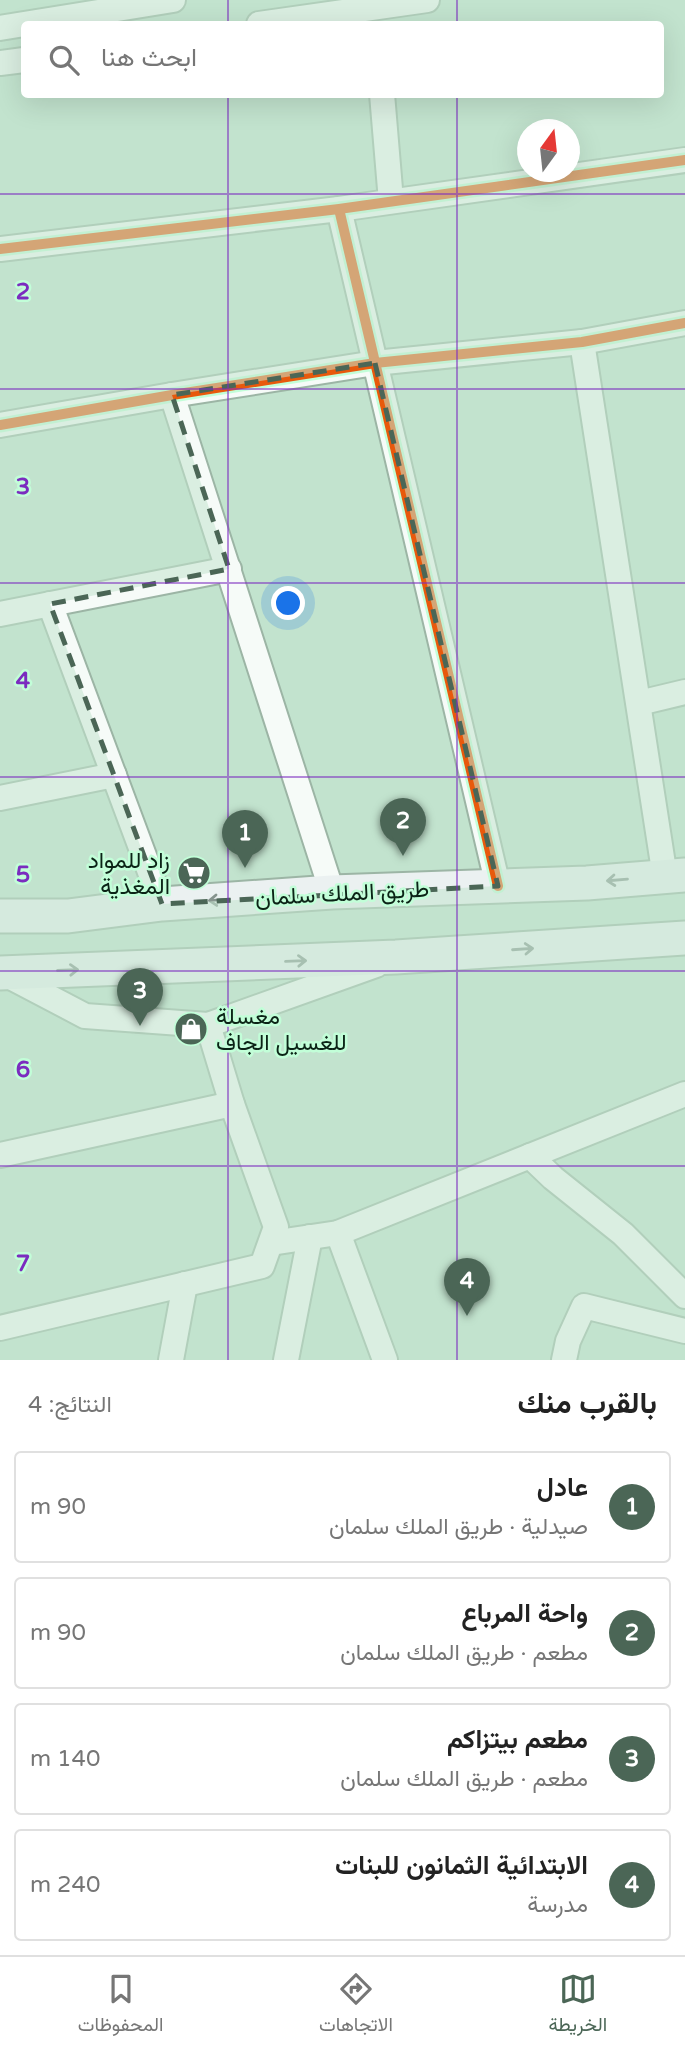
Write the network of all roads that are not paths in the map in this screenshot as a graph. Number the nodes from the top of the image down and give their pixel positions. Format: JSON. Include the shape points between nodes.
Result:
{"nodes":[{"id":1,"x":173,"y":0,"type":"edge"},
{"id":2,"x":427,"y":0,"type":"edge"},
{"id":3,"x":134,"y":3,"type":"edge"},
{"id":4,"x":376,"y":16,"type":"edge"},
{"id":5,"x":34,"y":21,"type":"edge"},
{"id":6,"x":303,"y":21,"type":"edge"},
{"id":7,"x":21,"y":23,"type":"edge"},
{"id":8,"x":0,"y":27,"type":"edge"},
{"id":9,"x":21,"y":60,"type":"edge"},
{"id":10,"x":0,"y":63,"type":"edge"},
{"id":11,"x":382,"y":98,"type":"edge"},
{"id":12,"x":685,"y":160,"type":"edge"},
{"id":13,"x":391,"y":201,"type":"junction"},
{"id":14,"x":339,"y":209,"type":"junction"},
{"id":15,"x":0,"y":250,"type":"edge"},
{"id":16,"x":685,"y":323,"type":"edge"},
{"id":17,"x":582,"y":342,"type":"junction"},
{"id":18,"x":375,"y":363,"type":"junction"},
{"id":19,"x":172,"y":395,"type":"junction"},
{"id":20,"x":0,"y":425,"type":"edge"},
{"id":21,"x":229,"y":569,"type":"junction"},
{"id":22,"x":50,"y":604,"type":"junction"},
{"id":23,"x":0,"y":614,"type":"edge"},
{"id":24,"x":685,"y":692,"type":"edge"},
{"id":25,"x":639,"y":703,"type":"junction"},
{"id":26,"x":114,"y":775,"type":"junction"},
{"id":27,"x":0,"y":798,"type":"edge"},
{"id":28,"x":675,"y":876,"type":"edge"},
{"id":29,"x":498,"y":886,"type":"junction"},
{"id":30,"x":332,"y":892,"type":"junction"},
{"id":31,"x":0,"y":904,"type":"edge"},
{"id":32,"x":162,"y":904,"type":"junction"},
{"id":33,"x":0,"y":916,"type":"edge"},
{"id":34,"x":68,"y":916,"type":"junction"},
{"id":35,"x":0,"y":927,"type":"edge"},
{"id":36,"x":685,"y":938,"type":"edge"},
{"id":37,"x":397,"y":957,"type":"junction"},
{"id":38,"x":1,"y":973,"type":"edge"},
{"id":39,"x":208,"y":1026,"type":"junction"},
{"id":40,"x":685,"y":1094,"type":"edge"},
{"id":41,"x":232,"y":1104,"type":"junction"},
{"id":42,"x":0,"y":1155,"type":"edge"},
{"id":43,"x":530,"y":1156,"type":"junction"},
{"id":44,"x":338,"y":1233,"type":"junction"},
{"id":45,"x":310,"y":1237,"type":"junction"},
{"id":46,"x":271,"y":1242,"type":"junction"},
{"id":47,"x":185,"y":1284,"type":"junction"},
{"id":48,"x":685,"y":1296,"type":"edge"},
{"id":49,"x":0,"y":1328,"type":"edge"},
{"id":50,"x":685,"y":1331,"type":"edge"},
{"id":51,"x":171,"y":1360,"type":"edge"},
{"id":52,"x":286,"y":1360,"type":"edge"},
{"id":53,"x":385,"y":1360,"type":"edge"},
{"id":54,"x":564,"y":1360,"type":"edge"}],
"edges":[{"from":1,"to":3,"type":"street"},
{"from":2,"to":4,"type":"street"},
{"from":3,"to":5,"type":"street"},
{"from":4,"to":6,"type":"street"},
{"from":7,"to":8,"type":"street"},
{"from":9,"to":10,"type":"street"},
{"from":11,"to":13,"type":"street"},
{"from":12,"to":13,"type":"street"},
{"from":13,"to":14,"type":"street"},
{"from":14,"to":15,"type":"street"},
{"from":14,"to":18,"type":"street"},
{"from":16,"to":17,"type":"street"},
{"from":17,"to":18,"type":"street"},
{"from":17,"to":25,"type":"street"},
{"from":18,"to":19,"type":"street"},
{"from":18,"to":29,"type":"street"},
{"from":19,"to":20,"type":"street"},
{"from":19,"to":21,"type":"street"},
{"from":21,"to":22,"type":"street"},
{"from":21,"to":30,"type":"street"},
{"from":22,"to":23,"type":"street"},
{"from":22,"to":26,"type":"street"},
{"from":24,"to":25,"type":"street"},
{"from":25,"to":28,"type":"street"},
{"from":26,"to":27,"type":"street"},
{"from":26,"to":32,"type":"street"},
{"from":28,"to":29,"type":"main road","name":"طريق الملك سلمان","one_way":true},
{"from":29,"to":30,"type":"main road","name":"طريق الملك سلمان"},
{"from":30,"to":32,"type":"main road","name":"طريق الملك سلمان","one_way":true},
{"from":31,"to":34,"type":"main road"},
{"from":32,"to":34,"type":"main road","name":"طريق الملك سلمان"},
{"from":33,"to":34,"type":"main road","name":"طريق الملك سلمان"},
{"from":34,"to":35,"type":"main road"},
{"from":37,"to":36,"type":"main road","one_way":true},
{"from":38,"to":37,"type":"main road","one_way":true},
{"from":37,"to":39,"type":"street"},
{"from":38,"to":39,"type":"street","via":[[85,1016]]},
{"from":39,"to":41,"type":"street"},
{"from":40,"to":43,"type":"street"},
{"from":41,"to":42,"type":"street"},
{"from":41,"to":46,"type":"street","via":[[276,1227]]},
{"from":43,"to":44,"type":"street"},
{"from":43,"to":48,"type":"street","via":[[623,1234]]},
{"from":44,"to":45,"type":"street"},
{"from":44,"to":53,"type":"street"},
{"from":45,"to":46,"type":"street"},
{"from":45,"to":52,"type":"street"},
{"from":46,"to":47,"type":"street","via":[[262,1266]]},
{"from":47,"to":49,"type":"street"},
{"from":47,"to":51,"type":"street"},
{"from":50,"to":54,"type":"street","via":[[584,1306]]}]}
